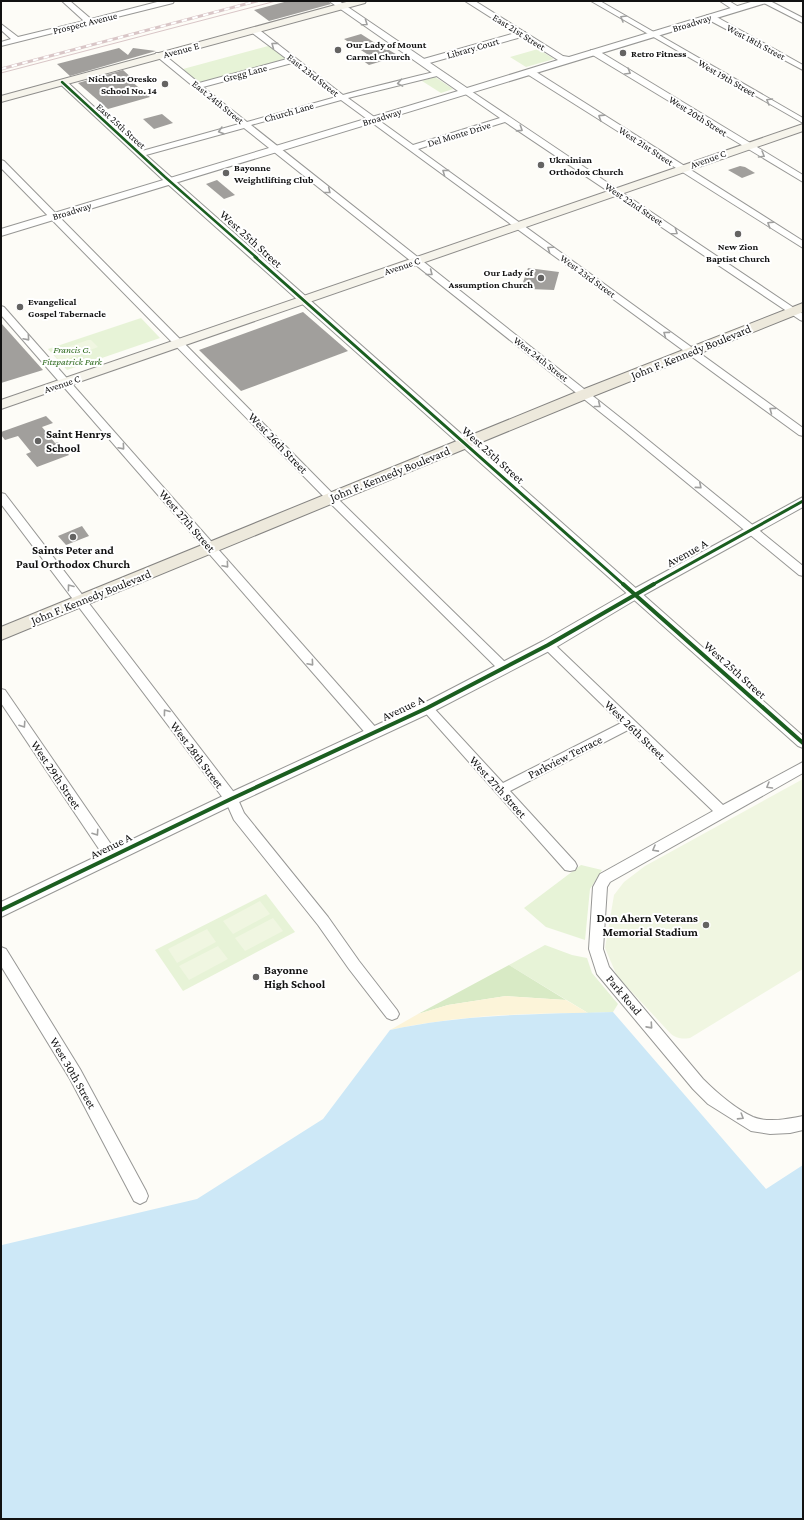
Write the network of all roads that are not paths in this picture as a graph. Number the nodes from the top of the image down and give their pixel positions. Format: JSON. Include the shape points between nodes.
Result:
{"nodes":[{"id":1,"x":66,"y":1,"type":"edge"},
{"id":2,"x":170,"y":1,"type":"edge"},
{"id":3,"x":361,"y":1,"type":"edge"},
{"id":4,"x":469,"y":1,"type":"edge"},
{"id":5,"x":595,"y":1,"type":"edge"},
{"id":6,"x":724,"y":1,"type":"edge"},
{"id":7,"x":764,"y":1,"type":"edge"},
{"id":8,"x":154,"y":3,"type":"edge"},
{"id":9,"x":337,"y":4,"type":"edge"},
{"id":10,"x":738,"y":9,"type":"junction"},
{"id":11,"x":710,"y":17,"type":"junction"},
{"id":12,"x":89,"y":21,"type":"junction"},
{"id":13,"x":803,"y":21,"type":"edge"},
{"id":14,"x":1,"y":26,"type":"edge"},
{"id":15,"x":254,"y":30,"type":"junction"},
{"id":16,"x":522,"y":34,"type":"junction"},
{"id":17,"x":652,"y":35,"type":"junction"},
{"id":18,"x":17,"y":40,"type":"junction"},
{"id":19,"x":1,"y":44,"type":"edge"},
{"id":20,"x":594,"y":52,"type":"junction"},
{"id":21,"x":159,"y":55,"type":"junction"},
{"id":22,"x":293,"y":60,"type":"junction"},
{"id":23,"x":569,"y":60,"type":"junction"},
{"id":24,"x":423,"y":62,"type":"junction"},
{"id":25,"x":803,"y":68,"type":"edge"},
{"id":26,"x":530,"y":72,"type":"junction"},
{"id":27,"x":438,"y":73,"type":"junction"},
{"id":28,"x":62,"y":82,"type":"junction"},
{"id":29,"x":197,"y":86,"type":"junction"},
{"id":30,"x":465,"y":91,"type":"junction"},
{"id":31,"x":342,"y":97,"type":"junction"},
{"id":32,"x":1,"y":99,"type":"edge"},
{"id":33,"x":506,"y":119,"type":"junction"},
{"id":34,"x":372,"y":120,"type":"junction"},
{"id":35,"x":803,"y":121,"type":"edge"},
{"id":36,"x":245,"y":124,"type":"junction"},
{"id":37,"x":803,"y":127,"type":"edge"},
{"id":38,"x":747,"y":146,"type":"junction"},
{"id":39,"x":412,"y":148,"type":"junction"},
{"id":40,"x":276,"y":149,"type":"junction"},
{"id":41,"x":141,"y":154,"type":"junction"},
{"id":42,"x":1,"y":163,"type":"edge"},
{"id":43,"x":682,"y":169,"type":"junction"},
{"id":44,"x":803,"y":179,"type":"edge"},
{"id":45,"x":170,"y":181,"type":"junction"},
{"id":46,"x":615,"y":191,"type":"junction"},
{"id":47,"x":53,"y":216,"type":"junction"},
{"id":48,"x":518,"y":226,"type":"junction"},
{"id":49,"x":1,"y":232,"type":"edge"},
{"id":50,"x":803,"y":245,"type":"edge"},
{"id":51,"x":416,"y":262,"type":"junction"},
{"id":52,"x":305,"y":300,"type":"junction"},
{"id":53,"x":1,"y":309,"type":"edge"},
{"id":54,"x":800,"y":312,"type":"edge"},
{"id":55,"x":180,"y":344,"type":"junction"},
{"id":56,"x":691,"y":352,"type":"junction"},
{"id":57,"x":66,"y":382,"type":"junction"},
{"id":58,"x":585,"y":394,"type":"junction"},
{"id":59,"x":1,"y":405,"type":"edge"},
{"id":60,"x":803,"y":433,"type":"edge"},
{"id":61,"x":465,"y":443,"type":"junction"},
{"id":62,"x":1,"y":496,"type":"edge"},
{"id":63,"x":332,"y":498,"type":"junction"},
{"id":64,"x":803,"y":501,"type":"edge"},
{"id":65,"x":750,"y":529,"type":"junction"},
{"id":66,"x":210,"y":548,"type":"junction"},
{"id":67,"x":803,"y":572,"type":"edge"},
{"id":68,"x":634,"y":594,"type":"junction"},
{"id":69,"x":81,"y":601,"type":"junction"},
{"id":70,"x":1,"y":634,"type":"edge"},
{"id":71,"x":548,"y":646,"type":"junction"},
{"id":72,"x":504,"y":668,"type":"junction"},
{"id":73,"x":1,"y":693,"type":"edge"},
{"id":74,"x":427,"y":708,"type":"junction"},
{"id":75,"x":629,"y":724,"type":"junction"},
{"id":76,"x":373,"y":733,"type":"junction"},
{"id":77,"x":803,"y":743,"type":"edge"},
{"id":78,"x":803,"y":767,"type":"edge"},
{"id":79,"x":501,"y":790,"type":"junction"},
{"id":80,"x":231,"y":799,"type":"junction"},
{"id":81,"x":723,"y":813,"type":"junction"},
{"id":82,"x":112,"y":857,"type":"junction"},
{"id":83,"x":570,"y":866,"type":"dead end"},
{"id":84,"x":1,"y":910,"type":"edge"},
{"id":85,"x":1,"y":953,"type":"edge"},
{"id":86,"x":392,"y":1014,"type":"dead end"},
{"id":87,"x":803,"y":1123,"type":"edge"},
{"id":88,"x":140,"y":1196,"type":"dead end"}],
"edges":[{"from":1,"to":12,"type":"street"},
{"from":2,"to":8,"type":"street","name":"Prospect Avenue"},
{"from":3,"to":9,"type":"main road","name":"Avenue E"},
{"from":4,"to":16,"type":"street","name":"East 21st Street"},
{"from":17,"to":5,"type":"street","name":"West 19th Street","one_way":true},
{"from":6,"to":10,"type":"street"},
{"from":7,"to":10,"type":"street","name":"Broadway"},
{"from":7,"to":13,"type":"street"},
{"from":8,"to":12,"type":"street","name":"Prospect Avenue"},
{"from":9,"to":15,"type":"main road","name":"Avenue E"},
{"from":9,"to":24,"type":"street","one_way":true},
{"from":10,"to":11,"type":"street","name":"Broadway"},
{"from":11,"to":17,"type":"street","name":"Broadway"},
{"from":11,"to":25,"type":"street","name":"West 18th Street"},
{"from":12,"to":18,"type":"street","name":"Prospect Avenue"},
{"from":14,"to":18,"type":"street"},
{"from":15,"to":21,"type":"main road","name":"Avenue E"},
{"from":22,"to":15,"type":"street","name":"East 23rd Street","one_way":true},
{"from":16,"to":23,"type":"street","name":"East 21st Street","via":[[560,58]]},
{"from":16,"to":24,"type":"street","name":"Library Court"},
{"from":17,"to":20,"type":"street","name":"Broadway"},
{"from":35,"to":17,"type":"street","name":"West 19th Street","one_way":true},
{"from":18,"to":19,"type":"street","name":"Prospect Avenue"},
{"from":20,"to":23,"type":"street","name":"Broadway"},
{"from":20,"to":38,"type":"street","name":"West 20th Street","one_way":true},
{"from":21,"to":28,"type":"main road","name":"Avenue E"},
{"from":21,"to":29,"type":"street","name":"East 24th Street"},
{"from":22,"to":29,"type":"street","name":"Gregg Lane"},
{"from":22,"to":31,"type":"street","name":"East 23rd Street"},
{"from":23,"to":26,"type":"street","name":"Broadway"},
{"from":24,"to":27,"type":"street"},
{"from":26,"to":30,"type":"street","name":"Broadway"},
{"from":43,"to":26,"type":"street","name":"West 21st Street","one_way":true},
{"from":27,"to":30,"type":"street"},
{"from":27,"to":31,"type":"street","name":"Church Lane","one_way":true},
{"from":28,"to":32,"type":"main road","name":"Avenue E"},
{"from":28,"to":41,"type":"street","name":"East 25th Street"},
{"from":29,"to":36,"type":"street","name":"East 24th Street"},
{"from":30,"to":33,"type":"street","name":"West 22nd Street"},
{"from":30,"to":34,"type":"street","name":"Broadway"},
{"from":31,"to":34,"type":"street","name":"East 23rd Street"},
{"from":31,"to":36,"type":"street","name":"Church Lane"},
{"from":33,"to":39,"type":"street","name":"Del Monte Drive"},
{"from":33,"to":46,"type":"street","name":"West 22nd Street","one_way":true},
{"from":34,"to":39,"type":"street","name":"West 23rd Street"},
{"from":34,"to":40,"type":"street","name":"Broadway"},
{"from":36,"to":40,"type":"street","name":"East 24th Street"},
{"from":36,"to":41,"type":"street","name":"Church Lane","one_way":true},
{"from":37,"to":38,"type":"main road","name":"Avenue C"},
{"from":38,"to":43,"type":"main road","name":"Avenue C"},
{"from":38,"to":44,"type":"street","name":"West 20th Street","one_way":true},
{"from":48,"to":39,"type":"street","name":"West 23rd Street","one_way":true},
{"from":40,"to":45,"type":"street","name":"Broadway"},
{"from":40,"to":51,"type":"street","name":"West 24th Street","one_way":true},
{"from":41,"to":45,"type":"street","name":"East 25th Street"},
{"from":42,"to":47,"type":"street","name":"West 26th Street"},
{"from":43,"to":46,"type":"main road","name":"Avenue C"},
{"from":50,"to":43,"type":"street","name":"West 21st Street","one_way":true},
{"from":45,"to":47,"type":"street","name":"Broadway"},
{"from":45,"to":52,"type":"street","name":"West 25th Street"},
{"from":46,"to":48,"type":"main road","name":"Avenue C"},
{"from":46,"to":54,"type":"street","name":"West 22nd Street","one_way":true},
{"from":47,"to":49,"type":"street","name":"Broadway"},
{"from":47,"to":55,"type":"street","name":"West 26th Street"},
{"from":48,"to":51,"type":"main road","name":"Avenue C"},
{"from":56,"to":48,"type":"street","name":"West 23rd Street","one_way":true},
{"from":51,"to":52,"type":"main road","name":"Avenue C"},
{"from":51,"to":58,"type":"street","name":"West 24th Street","one_way":true},
{"from":52,"to":55,"type":"main road","name":"Avenue C"},
{"from":52,"to":61,"type":"street","name":"West 25th Street"},
{"from":53,"to":57,"type":"street","name":"West 27th Street","one_way":true},
{"from":54,"to":56,"type":"main road","name":"John F. Kennedy Boulevard"},
{"from":55,"to":57,"type":"main road","name":"Avenue C"},
{"from":55,"to":63,"type":"street","name":"West 26th Street"},
{"from":56,"to":58,"type":"main road","name":"John F. Kennedy Boulevard"},
{"from":60,"to":56,"type":"street","name":"West 23rd Street","one_way":true},
{"from":57,"to":59,"type":"main road","name":"Avenue C"},
{"from":57,"to":66,"type":"street","name":"West 27th Street","one_way":true},
{"from":58,"to":61,"type":"main road","name":"John F. Kennedy Boulevard"},
{"from":58,"to":65,"type":"street","name":"West 24th Street","one_way":true},
{"from":61,"to":63,"type":"main road","name":"John F. Kennedy Boulevard"},
{"from":61,"to":68,"type":"street","name":"West 25th Street"},
{"from":69,"to":62,"type":"street","name":"West 28th Street","one_way":true},
{"from":63,"to":66,"type":"main road","name":"John F. Kennedy Boulevard"},
{"from":63,"to":72,"type":"street","name":"West 26th Street"},
{"from":64,"to":65,"type":"street","name":"Avenue A"},
{"from":65,"to":67,"type":"street","name":"West 24th Street"},
{"from":65,"to":68,"type":"street","name":"Avenue A"},
{"from":66,"to":69,"type":"main road","name":"John F. Kennedy Boulevard"},
{"from":66,"to":76,"type":"street","name":"West 27th Street","one_way":true},
{"from":68,"to":71,"type":"street","name":"Avenue A"},
{"from":68,"to":77,"type":"street","name":"West 25th Street"},
{"from":69,"to":70,"type":"main road","name":"John F. Kennedy Boulevard"},
{"from":80,"to":69,"type":"street","name":"West 28th Street","one_way":true},
{"from":71,"to":72,"type":"street","name":"Avenue A"},
{"from":71,"to":75,"type":"street","name":"West 26th Street"},
{"from":72,"to":74,"type":"street","name":"Avenue A"},
{"from":73,"to":82,"type":"street","name":"West 29th Street","one_way":true},
{"from":74,"to":76,"type":"street","name":"Avenue A"},
{"from":74,"to":79,"type":"street","name":"West 27th Street"},
{"from":75,"to":79,"type":"street","name":"Parkview Terrace"},
{"from":75,"to":81,"type":"street","name":"West 26th Street"},
{"from":76,"to":80,"type":"street","name":"Avenue A"},
{"from":78,"to":81,"type":"street","name":"Park Road","one_way":true},
{"from":79,"to":83,"type":"street","name":"West 27th Street"},
{"from":80,"to":82,"type":"street","name":"Avenue A"},
{"from":80,"to":86,"type":"street","name":"West 28th Street","via":[[239,816],[323,921]]},
{"from":81,"to":87,"type":"street","name":"Park Road","one_way":true,"via":[[602,880],[596,949],[602,970],[713,1099],[751,1124],[770,1127]]},
{"from":82,"to":84,"type":"street","name":"Avenue A"},
{"from":85,"to":88,"type":"street","name":"West 30th Street","via":[[75,1074]]}]}
